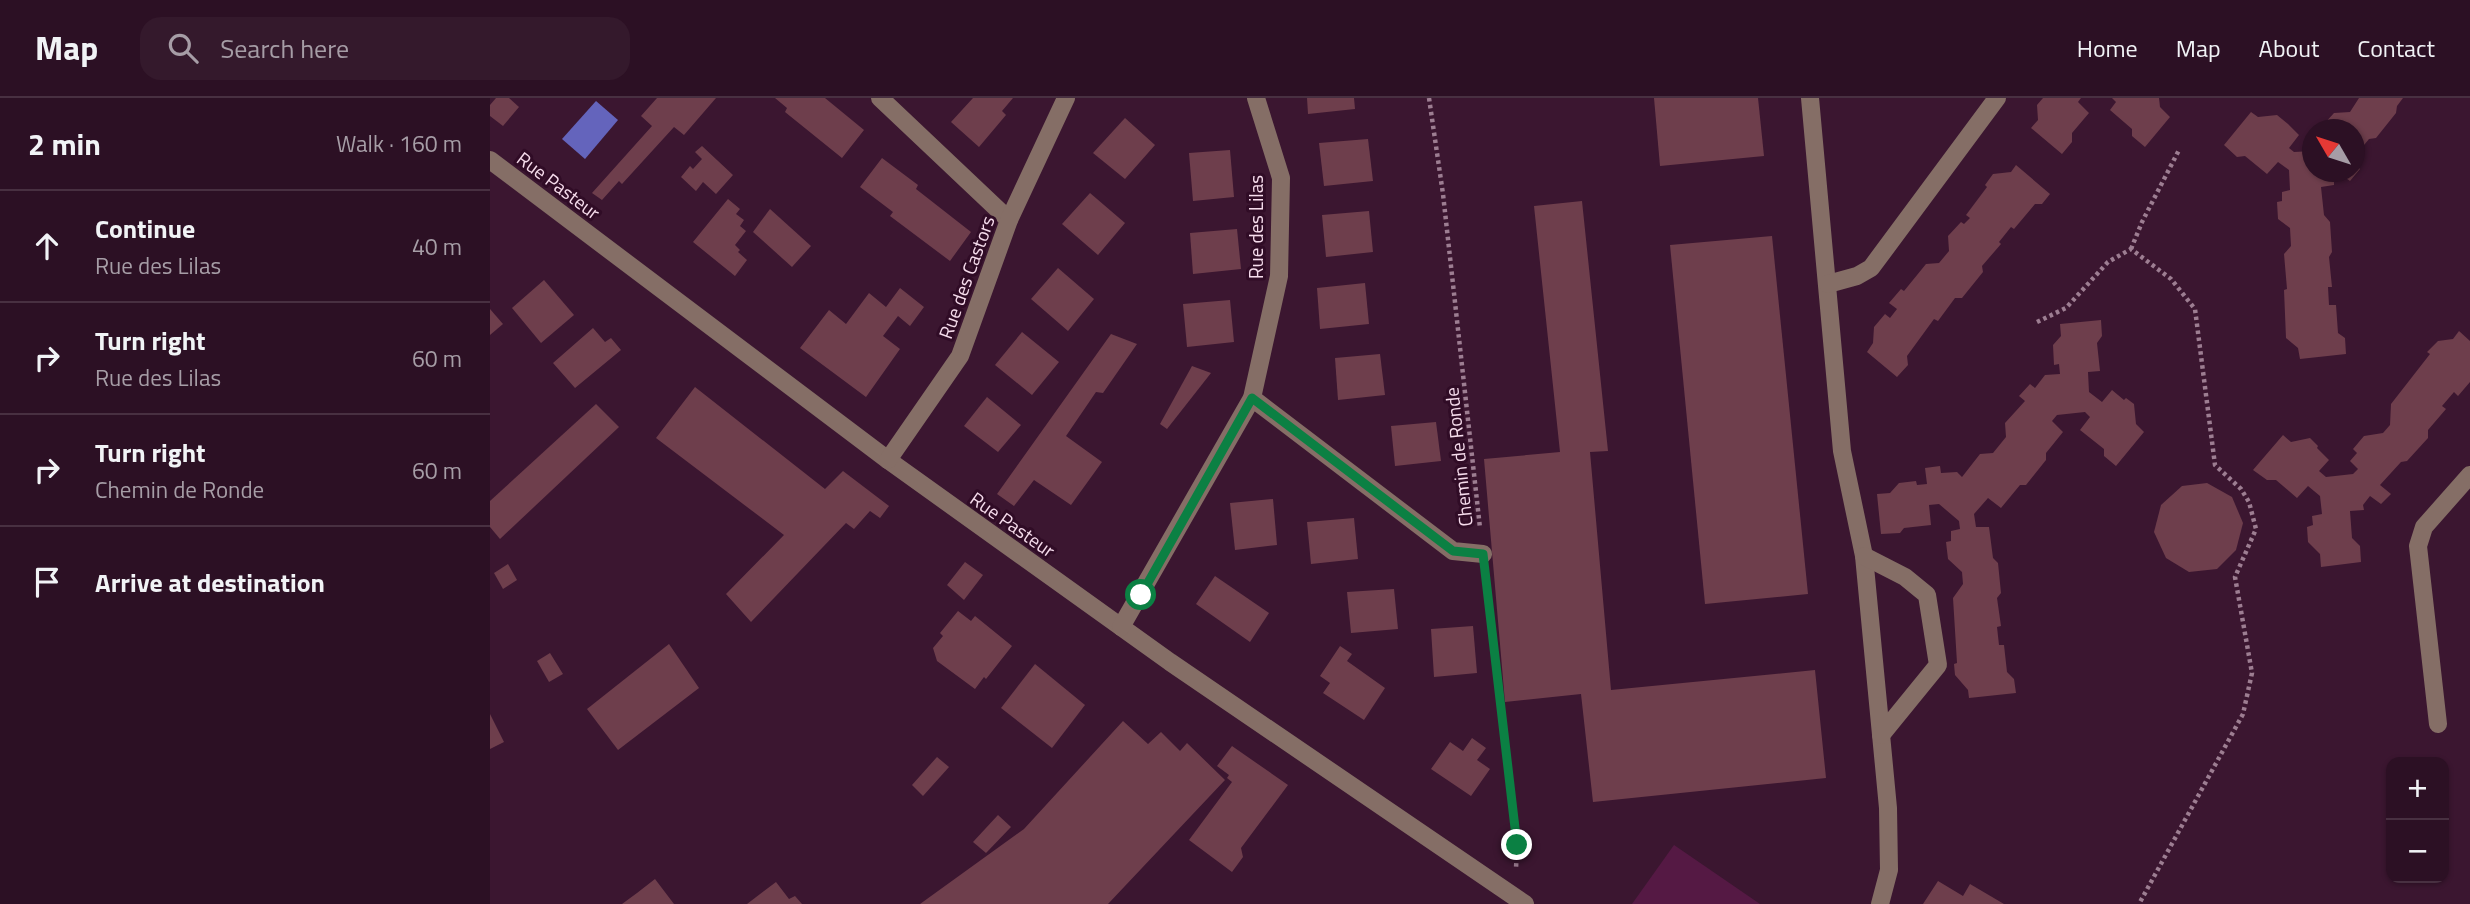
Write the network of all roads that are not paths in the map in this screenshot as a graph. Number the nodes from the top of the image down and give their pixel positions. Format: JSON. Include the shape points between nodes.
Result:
{"nodes":[{"id":1,"x":880,"y":98,"type":"edge"},
{"id":2,"x":1066,"y":98,"type":"edge"},
{"id":3,"x":1256,"y":98,"type":"edge"},
{"id":4,"x":1810,"y":98,"type":"edge"},
{"id":5,"x":1997,"y":98,"type":"edge"},
{"id":6,"x":490,"y":160,"type":"edge"},
{"id":7,"x":1009,"y":220,"type":"junction"},
{"id":8,"x":1828,"y":284,"type":"junction"},
{"id":9,"x":1252,"y":398,"type":"junction"},
{"id":10,"x":888,"y":460,"type":"junction"},
{"id":11,"x":2470,"y":475,"type":"edge"},
{"id":12,"x":1483,"y":554,"type":"road end"},
{"id":13,"x":1864,"y":556,"type":"junction"},
{"id":14,"x":1121,"y":627,"type":"junction"},
{"id":15,"x":2438,"y":724,"type":"dead end"},
{"id":16,"x":1881,"y":735,"type":"junction"},
{"id":17,"x":1516,"y":902,"type":"edge"},
{"id":18,"x":1880,"y":904,"type":"edge"}],
"edges":[{"from":1,"to":7,"type":"street"},
{"from":2,"to":7,"type":"street","name":"Rue des Castors"},
{"from":3,"to":9,"type":"street","name":"Rue des Lilas","via":[[1281,178],[1279,276]]},
{"from":4,"to":8,"type":"street"},
{"from":5,"to":8,"type":"street","via":[[1871,268]]},
{"from":6,"to":10,"type":"street","name":"Rue Pasteur"},
{"from":7,"to":10,"type":"street","name":"Rue des Castors","via":[[960,356]]},
{"from":8,"to":13,"type":"street","via":[[1842,451]]},
{"from":9,"to":12,"type":"street","via":[[1453,551]]},
{"from":9,"to":14,"type":"street","name":"Rue des Lilas"},
{"from":10,"to":14,"type":"street","name":"Rue Pasteur"},
{"from":11,"to":15,"type":"street","via":[[2424,527],[2418,546]]},
{"from":13,"to":16,"type":"street"},
{"from":13,"to":16,"type":"street","via":[[1905,577],[1927,595],[1938,665]]},
{"from":14,"to":17,"type":"street","name":"Rue Pasteur"},
{"from":16,"to":18,"type":"street","via":[[1889,870]]}]}
